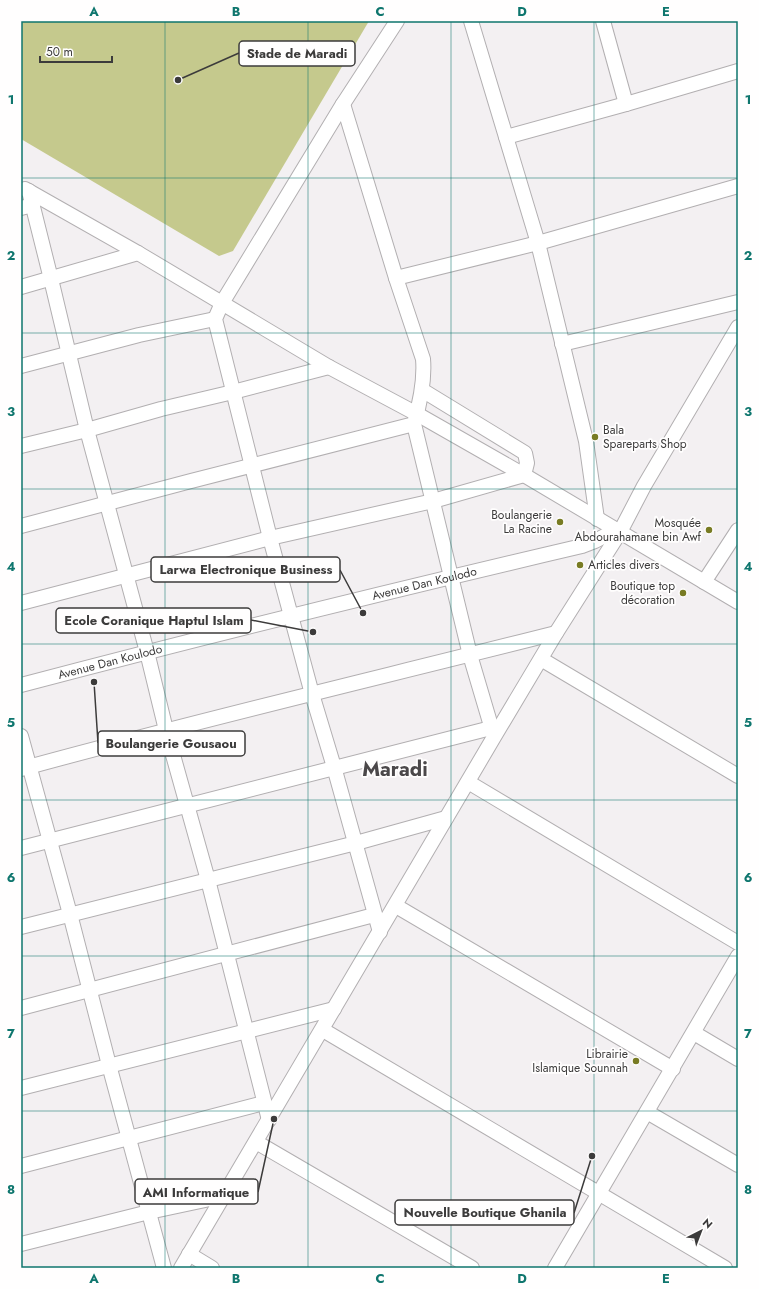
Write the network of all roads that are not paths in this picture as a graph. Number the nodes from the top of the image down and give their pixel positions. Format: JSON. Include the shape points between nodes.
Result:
{"nodes":[{"id":1,"x":397,"y":21,"type":"edge"},
{"id":2,"x":471,"y":21,"type":"edge"},
{"id":3,"x":604,"y":21,"type":"edge"},
{"id":4,"x":738,"y":71,"type":"edge"},
{"id":5,"x":343,"y":104,"type":"junction"},
{"id":6,"x":626,"y":104,"type":"junction"},
{"id":7,"x":506,"y":137,"type":"junction"},
{"id":8,"x":738,"y":186,"type":"edge"},
{"id":9,"x":25,"y":189,"type":"edge"},
{"id":10,"x":27,"y":206,"type":"edge"},
{"id":11,"x":538,"y":243,"type":"junction"},
{"id":12,"x":138,"y":253,"type":"junction"},
{"id":13,"x":396,"y":278,"type":"junction"},
{"id":14,"x":51,"y":279,"type":"junction"},
{"id":15,"x":21,"y":287,"type":"edge"},
{"id":16,"x":738,"y":302,"type":"edge"},
{"id":17,"x":222,"y":304,"type":"junction"},
{"id":18,"x":215,"y":319,"type":"junction"},
{"id":19,"x":738,"y":327,"type":"edge"},
{"id":20,"x":562,"y":344,"type":"junction"},
{"id":21,"x":68,"y":353,"type":"junction"},
{"id":22,"x":21,"y":366,"type":"edge"},
{"id":23,"x":329,"y":367,"type":"junction"},
{"id":24,"x":422,"y":390,"type":"junction"},
{"id":25,"x":233,"y":392,"type":"junction"},
{"id":26,"x":416,"y":419,"type":"junction"},
{"id":27,"x":87,"y":430,"type":"junction"},
{"id":28,"x":21,"y":446,"type":"edge"},
{"id":29,"x":252,"y":466,"type":"junction"},
{"id":30,"x":524,"y":475,"type":"junction"},
{"id":31,"x":433,"y":500,"type":"junction"},
{"id":32,"x":106,"y":504,"type":"junction"},
{"id":33,"x":597,"y":519,"type":"junction"},
{"id":34,"x":21,"y":526,"type":"edge"},
{"id":35,"x":738,"y":530,"type":"edge"},
{"id":36,"x":618,"y":531,"type":"junction"},
{"id":37,"x":270,"y":538,"type":"junction"},
{"id":38,"x":126,"y":575,"type":"junction"},
{"id":39,"x":451,"y":577,"type":"junction"},
{"id":40,"x":704,"y":582,"type":"junction"},
{"id":41,"x":738,"y":602,"type":"edge"},
{"id":42,"x":21,"y":603,"type":"edge"},
{"id":43,"x":291,"y":616,"type":"junction"},
{"id":44,"x":556,"y":633,"type":"junction"},
{"id":45,"x":147,"y":652,"type":"junction"},
{"id":46,"x":470,"y":655,"type":"junction"},
{"id":47,"x":541,"y":660,"type":"junction"},
{"id":48,"x":21,"y":685,"type":"edge"},
{"id":49,"x":312,"y":694,"type":"junction"},
{"id":50,"x":166,"y":730,"type":"junction"},
{"id":51,"x":493,"y":733,"type":"junction"},
{"id":52,"x":21,"y":736,"type":"edge"},
{"id":53,"x":25,"y":768,"type":"edge"},
{"id":54,"x":334,"y":768,"type":"junction"},
{"id":55,"x":738,"y":776,"type":"edge"},
{"id":56,"x":468,"y":782,"type":"junction"},
{"id":57,"x":188,"y":806,"type":"junction"},
{"id":58,"x":446,"y":818,"type":"junction"},
{"id":59,"x":49,"y":840,"type":"junction"},
{"id":60,"x":356,"y":843,"type":"junction"},
{"id":61,"x":21,"y":848,"type":"edge"},
{"id":62,"x":208,"y":880,"type":"junction"},
{"id":63,"x":396,"y":906,"type":"junction"},
{"id":64,"x":70,"y":914,"type":"junction"},
{"id":65,"x":374,"y":915,"type":"junction"},
{"id":66,"x":21,"y":927,"type":"edge"},
{"id":67,"x":380,"y":932,"type":"junction"},
{"id":68,"x":738,"y":943,"type":"edge"},
{"id":69,"x":227,"y":954,"type":"junction"},
{"id":70,"x":738,"y":956,"type":"edge"},
{"id":71,"x":89,"y":990,"type":"junction"},
{"id":72,"x":21,"y":1008,"type":"edge"},
{"id":73,"x":334,"y":1009,"type":"junction"},
{"id":74,"x":323,"y":1030,"type":"junction"},
{"id":75,"x":247,"y":1031,"type":"junction"},
{"id":76,"x":694,"y":1033,"type":"junction"},
{"id":77,"x":738,"y":1059,"type":"edge"},
{"id":78,"x":109,"y":1065,"type":"junction"},
{"id":79,"x":673,"y":1068,"type":"junction"},
{"id":80,"x":21,"y":1088,"type":"edge"},
{"id":81,"x":264,"y":1103,"type":"junction"},
{"id":82,"x":647,"y":1112,"type":"junction"},
{"id":83,"x":269,"y":1120,"type":"junction"},
{"id":84,"x":129,"y":1138,"type":"junction"},
{"id":85,"x":256,"y":1142,"type":"junction"},
{"id":86,"x":738,"y":1165,"type":"edge"},
{"id":87,"x":21,"y":1166,"type":"edge"},
{"id":88,"x":599,"y":1192,"type":"junction"},
{"id":89,"x":224,"y":1196,"type":"junction"},
{"id":90,"x":149,"y":1212,"type":"junction"},
{"id":91,"x":21,"y":1244,"type":"edge"},
{"id":92,"x":189,"y":1254,"type":"junction"},
{"id":93,"x":721,"y":1267,"type":"edge"},
{"id":94,"x":164,"y":1268,"type":"edge"},
{"id":95,"x":181,"y":1268,"type":"edge"},
{"id":96,"x":212,"y":1268,"type":"edge"},
{"id":97,"x":472,"y":1268,"type":"edge"},
{"id":98,"x":555,"y":1268,"type":"edge"}],
"edges":[{"from":1,"to":5,"type":"street"},
{"from":2,"to":7,"type":"street"},
{"from":3,"to":6,"type":"street"},
{"from":4,"to":6,"type":"street"},
{"from":5,"to":13,"type":"street"},
{"from":5,"to":17,"type":"street"},
{"from":6,"to":7,"type":"street"},
{"from":7,"to":11,"type":"street"},
{"from":8,"to":11,"type":"street"},
{"from":9,"to":10,"type":"street"},
{"from":9,"to":12,"type":"street"},
{"from":10,"to":14,"type":"street"},
{"from":11,"to":13,"type":"street"},
{"from":11,"to":20,"type":"street"},
{"from":12,"to":14,"type":"street"},
{"from":12,"to":17,"type":"street"},
{"from":13,"to":24,"type":"street","via":[[423,359]]},
{"from":14,"to":15,"type":"street"},
{"from":14,"to":21,"type":"street"},
{"from":16,"to":20,"type":"street"},
{"from":17,"to":18,"type":"street"},
{"from":17,"to":23,"type":"street"},
{"from":18,"to":21,"type":"street"},
{"from":18,"to":25,"type":"street"},
{"from":19,"to":36,"type":"street"},
{"from":20,"to":33,"type":"street","via":[[586,441]]},
{"from":21,"to":22,"type":"street"},
{"from":21,"to":27,"type":"street"},
{"from":23,"to":25,"type":"street"},
{"from":23,"to":26,"type":"street"},
{"from":24,"to":26,"type":"street"},
{"from":24,"to":30,"type":"street","via":[[525,453],[527,462]]},
{"from":25,"to":27,"type":"street"},
{"from":25,"to":29,"type":"street"},
{"from":26,"to":29,"type":"street"},
{"from":26,"to":30,"type":"street"},
{"from":26,"to":31,"type":"street"},
{"from":27,"to":28,"type":"street"},
{"from":27,"to":32,"type":"street"},
{"from":29,"to":32,"type":"street"},
{"from":29,"to":37,"type":"street"},
{"from":30,"to":31,"type":"street"},
{"from":30,"to":33,"type":"street"},
{"from":31,"to":37,"type":"street"},
{"from":31,"to":39,"type":"street"},
{"from":32,"to":34,"type":"street"},
{"from":32,"to":38,"type":"street"},
{"from":33,"to":36,"type":"street"},
{"from":35,"to":40,"type":"street"},
{"from":36,"to":39,"type":"street","name":"Avenue Dan Koulodo","via":[[582,546]]},
{"from":36,"to":40,"type":"street"},
{"from":36,"to":44,"type":"street"},
{"from":37,"to":38,"type":"street"},
{"from":37,"to":43,"type":"street"},
{"from":38,"to":42,"type":"street"},
{"from":38,"to":45,"type":"street"},
{"from":39,"to":43,"type":"street","name":"Avenue Dan Koulodo"},
{"from":39,"to":46,"type":"street"},
{"from":40,"to":41,"type":"street"},
{"from":43,"to":45,"type":"street","name":"Avenue Dan Koulodo"},
{"from":43,"to":49,"type":"street"},
{"from":44,"to":46,"type":"street"},
{"from":44,"to":47,"type":"street"},
{"from":45,"to":48,"type":"street","name":"Avenue Dan Koulodo"},
{"from":45,"to":50,"type":"street"},
{"from":46,"to":49,"type":"street"},
{"from":46,"to":51,"type":"street"},
{"from":47,"to":51,"type":"street"},
{"from":47,"to":55,"type":"street"},
{"from":49,"to":50,"type":"street"},
{"from":49,"to":54,"type":"street"},
{"from":50,"to":53,"type":"street"},
{"from":50,"to":57,"type":"street"},
{"from":51,"to":54,"type":"street"},
{"from":51,"to":56,"type":"street"},
{"from":52,"to":53,"type":"street"},
{"from":53,"to":59,"type":"street"},
{"from":54,"to":57,"type":"street"},
{"from":54,"to":60,"type":"street"},
{"from":56,"to":58,"type":"street"},
{"from":56,"to":68,"type":"street"},
{"from":57,"to":59,"type":"street"},
{"from":57,"to":62,"type":"street"},
{"from":58,"to":60,"type":"street"},
{"from":58,"to":63,"type":"street"},
{"from":59,"to":61,"type":"street"},
{"from":59,"to":64,"type":"street"},
{"from":60,"to":62,"type":"street"},
{"from":60,"to":65,"type":"street"},
{"from":62,"to":64,"type":"street"},
{"from":62,"to":69,"type":"street"},
{"from":63,"to":67,"type":"street"},
{"from":63,"to":79,"type":"street"},
{"from":64,"to":66,"type":"street"},
{"from":64,"to":71,"type":"street"},
{"from":65,"to":67,"type":"street"},
{"from":65,"to":69,"type":"street"},
{"from":67,"to":73,"type":"street"},
{"from":69,"to":71,"type":"street"},
{"from":69,"to":75,"type":"street"},
{"from":70,"to":76,"type":"street"},
{"from":71,"to":72,"type":"street"},
{"from":71,"to":78,"type":"street"},
{"from":73,"to":74,"type":"street"},
{"from":73,"to":75,"type":"street"},
{"from":74,"to":83,"type":"street"},
{"from":74,"to":88,"type":"street"},
{"from":75,"to":78,"type":"street"},
{"from":75,"to":81,"type":"street"},
{"from":76,"to":77,"type":"street"},
{"from":76,"to":79,"type":"street"},
{"from":78,"to":80,"type":"street"},
{"from":78,"to":84,"type":"street"},
{"from":79,"to":82,"type":"street"},
{"from":81,"to":83,"type":"street"},
{"from":81,"to":84,"type":"street"},
{"from":82,"to":86,"type":"street"},
{"from":82,"to":88,"type":"street"},
{"from":83,"to":85,"type":"street"},
{"from":84,"to":87,"type":"street"},
{"from":84,"to":90,"type":"street"},
{"from":85,"to":89,"type":"street"},
{"from":85,"to":97,"type":"street"},
{"from":88,"to":93,"type":"street"},
{"from":88,"to":98,"type":"street"},
{"from":89,"to":90,"type":"street"},
{"from":89,"to":92,"type":"street"},
{"from":90,"to":91,"type":"street"},
{"from":90,"to":94,"type":"street"},
{"from":92,"to":95,"type":"street"},
{"from":92,"to":96,"type":"street"}]}
